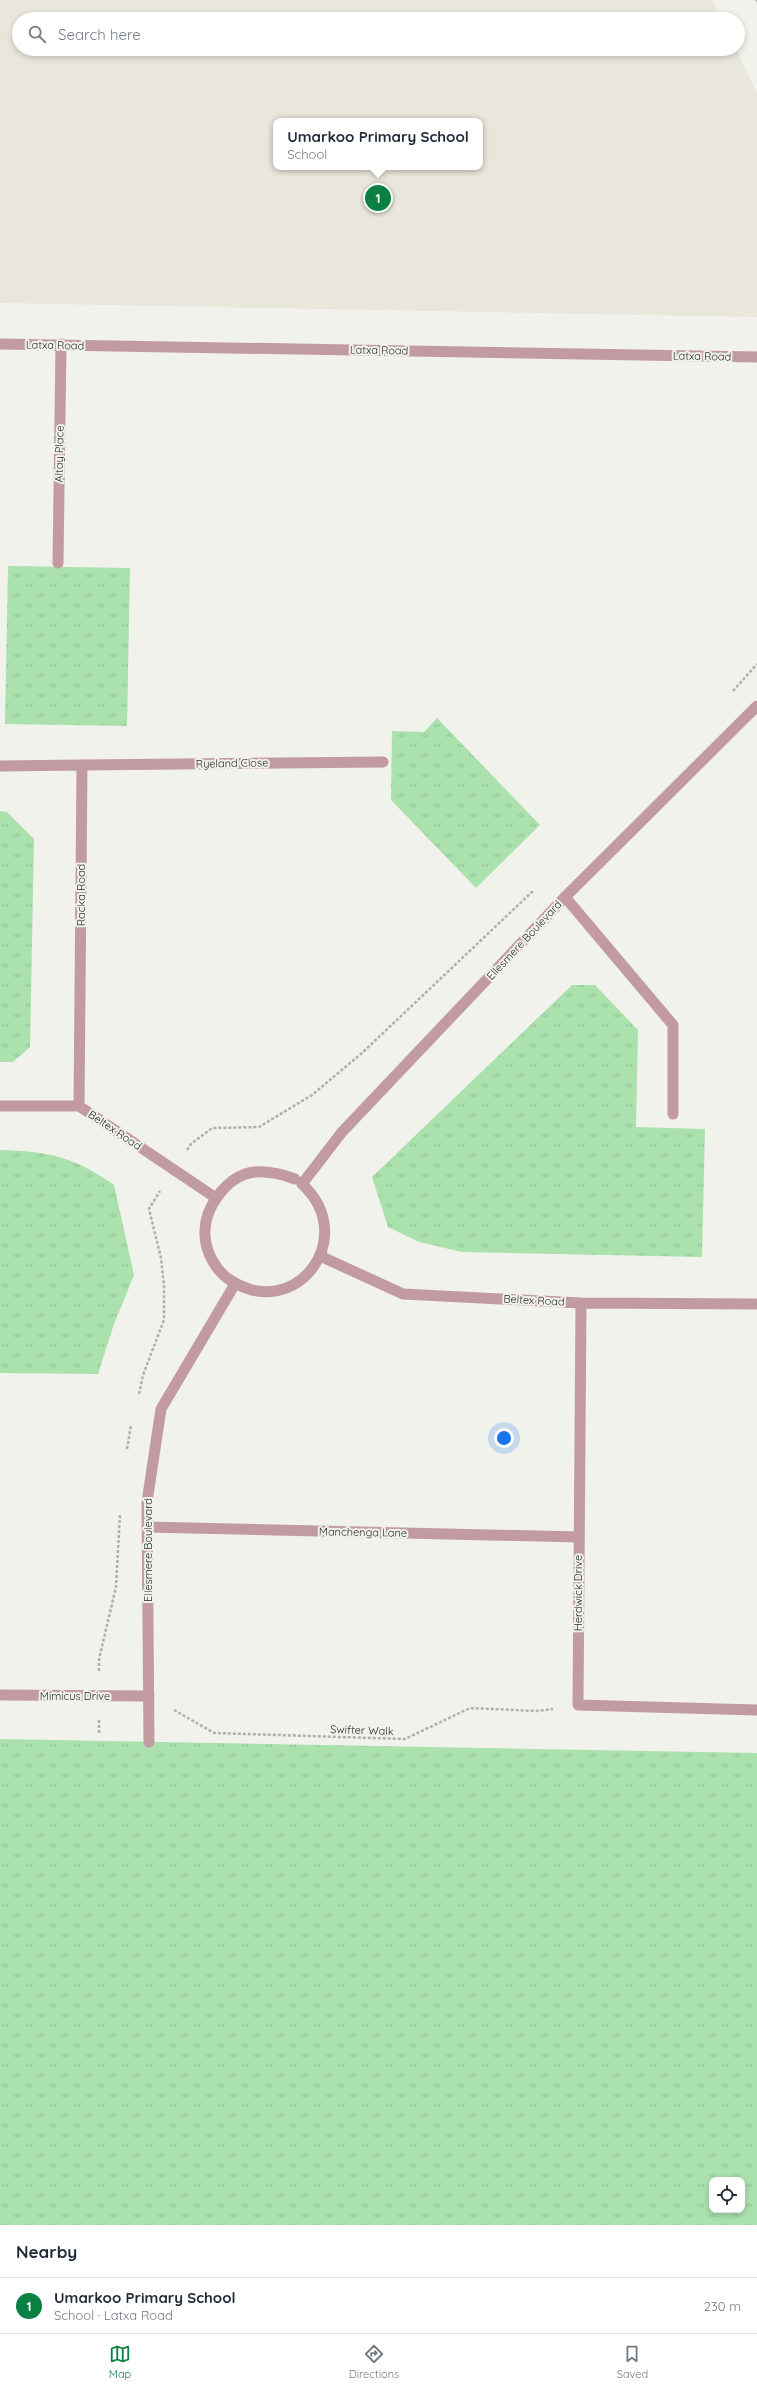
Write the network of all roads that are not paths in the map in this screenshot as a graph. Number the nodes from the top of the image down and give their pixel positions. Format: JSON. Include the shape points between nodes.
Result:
{"nodes":[{"id":1,"x":0,"y":344,"type":"edge"},
{"id":2,"x":61,"y":344,"type":"junction"},
{"id":3,"x":757,"y":357,"type":"edge"},
{"id":4,"x":58,"y":563,"type":"dead end"},
{"id":5,"x":757,"y":706,"type":"edge"},
{"id":6,"x":383,"y":762,"type":"dead end"},
{"id":7,"x":82,"y":765,"type":"junction"},
{"id":8,"x":0,"y":766,"type":"edge"},
{"id":9,"x":565,"y":897,"type":"junction"},
{"id":10,"x":0,"y":1106,"type":"edge"},
{"id":11,"x":79,"y":1106,"type":"junction"},
{"id":12,"x":672,"y":1114,"type":"dead end"},
{"id":13,"x":299,"y":1182,"type":"junction"},
{"id":14,"x":216,"y":1198,"type":"junction"},
{"id":15,"x":320,"y":1256,"type":"junction"},
{"id":16,"x":236,"y":1284,"type":"junction"},
{"id":17,"x":581,"y":1303,"type":"junction"},
{"id":18,"x":757,"y":1304,"type":"edge"},
{"id":19,"x":147,"y":1527,"type":"junction"},
{"id":20,"x":579,"y":1537,"type":"junction"},
{"id":21,"x":0,"y":1695,"type":"edge"},
{"id":22,"x":149,"y":1696,"type":"junction"},
{"id":23,"x":757,"y":1710,"type":"edge"},
{"id":24,"x":149,"y":1742,"type":"dead end"}],
"edges":[{"from":1,"to":2,"type":"street","name":"Latxa Road"},
{"from":2,"to":3,"type":"street","name":"Latxa Road"},
{"from":2,"to":4,"type":"street","name":"Altay Place"},
{"from":5,"to":9,"type":"street","name":"Ellesmere Boulevard"},
{"from":6,"to":7,"type":"street","name":"Ryeland Close"},
{"from":7,"to":8,"type":"street"},
{"from":7,"to":11,"type":"street","name":"Racka Road"},
{"from":9,"to":12,"type":"street","via":[[673,1025]]},
{"from":9,"to":13,"type":"street","name":"Ellesmere Boulevard","via":[[342,1132]]},
{"from":10,"to":11,"type":"street","name":"Beltex Road"},
{"from":11,"to":14,"type":"street","name":"Beltex Road"},
{"from":13,"to":14,"type":"street","via":[[275,1172],[253,1172],[233,1181]]},
{"from":13,"to":15,"type":"street","via":[[311,1192],[322,1210],[326,1230]]},
{"from":14,"to":16,"type":"street","via":[[208,1215],[205,1237],[211,1258],[224,1276]]},
{"from":15,"to":16,"type":"street","via":[[314,1268],[299,1282],[280,1291],[260,1292]]},
{"from":15,"to":17,"type":"street","name":"Beltex Road","via":[[403,1294]]},
{"from":16,"to":19,"type":"street","name":"Ellesmere Boulevard","via":[[161,1409],[147,1502]]},
{"from":17,"to":18,"type":"street","name":"Beltex Road"},
{"from":17,"to":20,"type":"street","name":"Herdwick Drive"},
{"from":19,"to":20,"type":"street","name":"Manchenga Lane"},
{"from":19,"to":22,"type":"street","name":"Ellesmere Boulevard"},
{"from":20,"to":23,"type":"street","name":"Herdwick Drive","via":[[578,1704]]},
{"from":21,"to":22,"type":"street","name":"Mimicus Drive"},
{"from":22,"to":24,"type":"street","name":"Ellesmere Boulevard"}]}
